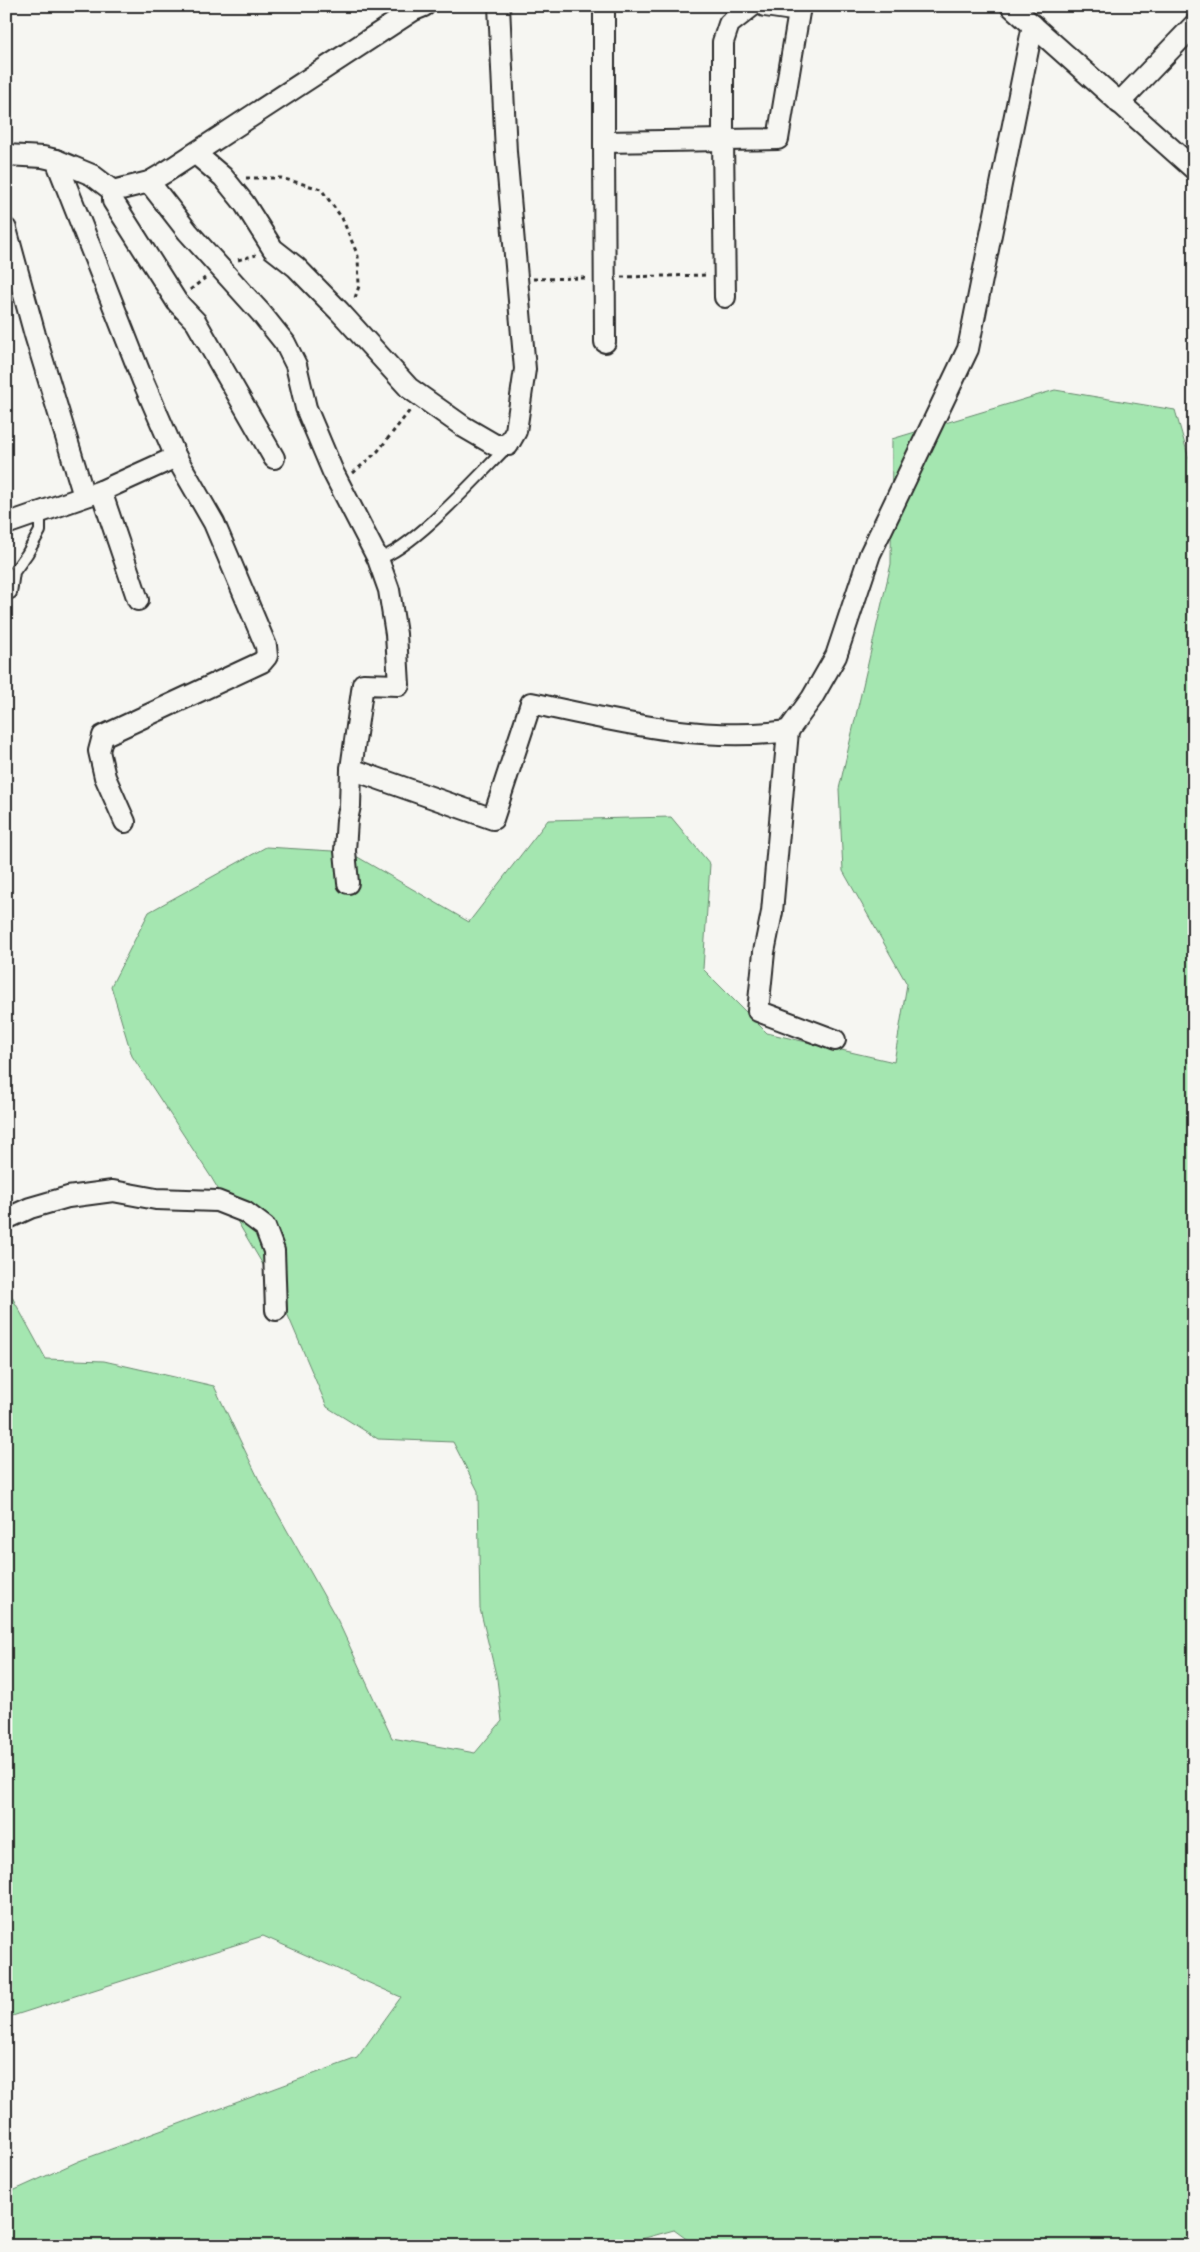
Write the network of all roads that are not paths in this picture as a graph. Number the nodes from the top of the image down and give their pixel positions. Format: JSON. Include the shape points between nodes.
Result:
{"nodes":[{"id":1,"x":424,"y":6,"type":"edge"},
{"id":2,"x":499,"y":6,"type":"edge"},
{"id":3,"x":604,"y":6,"type":"edge"},
{"id":4,"x":752,"y":6,"type":"edge"},
{"id":5,"x":765,"y":6,"type":"edge"},
{"id":6,"x":1011,"y":6,"type":"edge"},
{"id":7,"x":800,"y":9,"type":"edge"},
{"id":8,"x":1033,"y":25,"type":"junction"},
{"id":9,"x":1194,"y":25,"type":"edge"},
{"id":10,"x":1119,"y":103,"type":"junction"},
{"id":11,"x":722,"y":140,"type":"junction"},
{"id":12,"x":604,"y":142,"type":"junction"},
{"id":13,"x":196,"y":154,"type":"junction"},
{"id":14,"x":6,"y":155,"type":"edge"},
{"id":15,"x":56,"y":160,"type":"junction"},
{"id":16,"x":1194,"y":169,"type":"edge"},
{"id":17,"x":148,"y":182,"type":"junction"},
{"id":18,"x":113,"y":191,"type":"junction"},
{"id":19,"x":6,"y":229,"type":"edge"},
{"id":20,"x":725,"y":297,"type":"dead end"},
{"id":21,"x":605,"y":342,"type":"dead end"},
{"id":22,"x":508,"y":445,"type":"junction"},
{"id":23,"x":176,"y":457,"type":"junction"},
{"id":24,"x":274,"y":458,"type":"dead end"},
{"id":25,"x":93,"y":493,"type":"junction"},
{"id":26,"x":40,"y":513,"type":"junction"},
{"id":27,"x":6,"y":524,"type":"edge"},
{"id":28,"x":378,"y":559,"type":"junction"},
{"id":29,"x":11,"y":593,"type":"dead end"},
{"id":30,"x":138,"y":600,"type":"dead end"},
{"id":31,"x":788,"y":731,"type":"junction"},
{"id":32,"x":351,"y":769,"type":"junction"},
{"id":33,"x":125,"y":822,"type":"dead end"},
{"id":34,"x":348,"y":883,"type":"dead end"},
{"id":35,"x":835,"y":1040,"type":"dead end"},
{"id":36,"x":6,"y":1219,"type":"edge"},
{"id":37,"x":276,"y":1310,"type":"dead end"}],
"edges":[{"from":1,"to":13,"type":"street"},
{"from":2,"to":22,"type":"street","via":[[506,152],[525,369],[516,431]]},
{"from":3,"to":12,"type":"street"},
{"from":4,"to":11,"type":"street","via":[[729,24],[724,42]]},
{"from":5,"to":7,"type":"street"},
{"from":6,"to":8,"type":"street"},
{"from":7,"to":11,"type":"street","via":[[778,139]]},
{"from":8,"to":10,"type":"street"},
{"from":8,"to":31,"type":"street","via":[[968,349],[870,554],[836,656]]},
{"from":9,"to":10,"type":"street"},
{"from":10,"to":16,"type":"street"},
{"from":11,"to":12,"type":"street"},
{"from":11,"to":20,"type":"street"},
{"from":12,"to":21,"type":"street"},
{"from":13,"to":17,"type":"street"},
{"from":13,"to":22,"type":"street","via":[[223,177],[244,203],[273,250],[296,267],[409,388],[472,431],[495,444]]},
{"from":14,"to":15,"type":"street"},
{"from":15,"to":18,"type":"street","via":[[92,176]]},
{"from":15,"to":23,"type":"street","via":[[142,381]]},
{"from":17,"to":18,"type":"street"},
{"from":17,"to":28,"type":"street","via":[[285,343],[296,365],[306,408],[339,484]]},
{"from":18,"to":24,"type":"street","via":[[113,201],[177,302],[196,322]]},
{"from":19,"to":25,"type":"street","via":[[35,335]]},
{"from":22,"to":28,"type":"lane","via":[[414,537]]},
{"from":23,"to":25,"type":"street"},
{"from":23,"to":33,"type":"street","via":[[214,524],[266,646],[267,656],[262,662],[103,736],[99,751]]},
{"from":25,"to":26,"type":"street"},
{"from":25,"to":30,"type":"street"},
{"from":26,"to":27,"type":"street"},
{"from":26,"to":29,"type":"lane","via":[[40,531],[14,572]]},
{"from":28,"to":32,"type":"street","via":[[389,590],[400,685],[363,684]]},
{"from":31,"to":32,"type":"street","via":[[762,735],[711,735],[663,730],[531,703],[493,819]]},
{"from":31,"to":35,"type":"street","via":[[772,912],[758,1011]]},
{"from":32,"to":34,"type":"street","via":[[345,852]]},
{"from":36,"to":37,"type":"street","via":[[68,1197],[113,1191],[156,1199],[217,1201],[245,1212],[265,1227],[274,1251]]}]}
